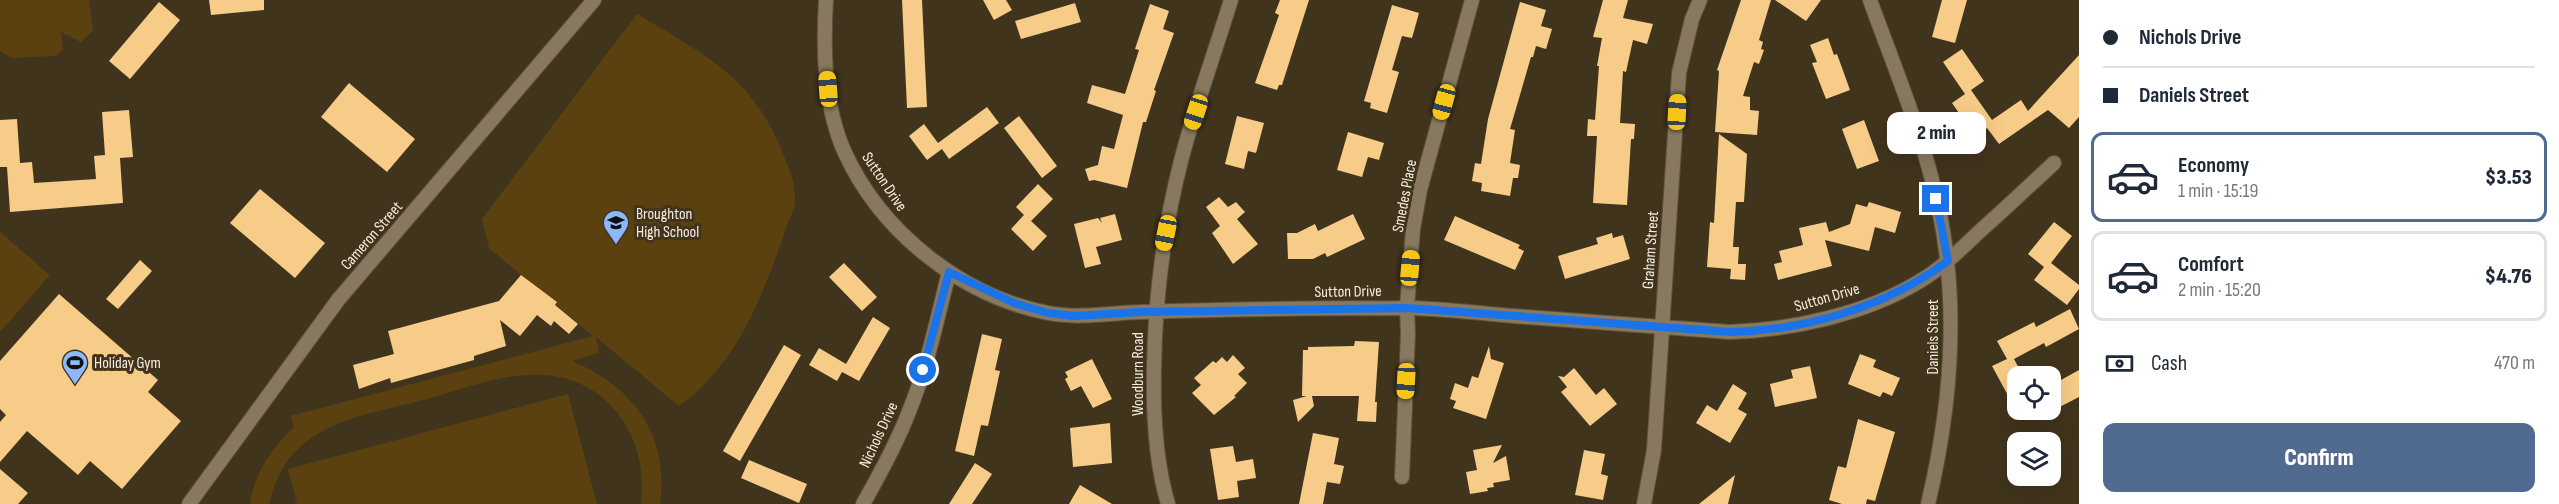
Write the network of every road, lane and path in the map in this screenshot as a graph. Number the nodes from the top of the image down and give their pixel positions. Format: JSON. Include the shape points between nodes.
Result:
{"nodes":[{"id":1,"x":594,"y":0,"type":"edge"},
{"id":2,"x":826,"y":0,"type":"edge"},
{"id":3,"x":1231,"y":0,"type":"edge"},
{"id":4,"x":1472,"y":0,"type":"edge"},
{"id":5,"x":1700,"y":0,"type":"edge"},
{"id":6,"x":1870,"y":0,"type":"edge"},
{"id":7,"x":2054,"y":163,"type":"dead end"},
{"id":8,"x":1948,"y":261,"type":"junction"},
{"id":9,"x":949,"y":272,"type":"junction"},
{"id":10,"x":1407,"y":308,"type":"junction"},
{"id":11,"x":1155,"y":312,"type":"junction"},
{"id":12,"x":1663,"y":327,"type":"junction"},
{"id":13,"x":1402,"y":477,"type":"dead end"},
{"id":14,"x":189,"y":504,"type":"edge"},
{"id":15,"x":863,"y":504,"type":"edge"},
{"id":16,"x":1168,"y":504,"type":"edge"},
{"id":17,"x":1644,"y":504,"type":"edge"},
{"id":18,"x":1928,"y":504,"type":"edge"}],
"edges":[{"from":1,"to":14,"type":"street","name":"Cameron Street","via":[[338,300]]},
{"from":2,"to":9,"type":"street","name":"Sutton Drive","via":[[828,89],[845,153],[893,225]]},
{"from":3,"to":11,"type":"street","name":"Woodburn Road","via":[[1182,157]]},
{"from":4,"to":10,"type":"street","name":"Smedes Place","via":[[1420,190]]},
{"from":5,"to":12,"type":"street","name":"Graham Street","via":[[1679,73]]},
{"from":6,"to":8,"type":"street","name":"Daniels Street","via":[[1932,178]]},
{"from":7,"to":8,"type":"street","name":"Sutton Drive"},
{"from":8,"to":12,"type":"street","name":"Sutton Drive","via":[[1919,282],[1887,297],[1817,321],[1742,332]]},
{"from":8,"to":18,"type":"street","name":"Daniels Street","via":[[1950,382],[1940,455]]},
{"from":9,"to":11,"type":"street","name":"Sutton Drive","via":[[1006,299],[1048,313],[1074,316]]},
{"from":9,"to":15,"type":"street","name":"Nichols Drive","via":[[909,412]]},
{"from":10,"to":11,"type":"street","name":"Sutton Drive"},
{"from":10,"to":12,"type":"street","name":"Sutton Drive"},
{"from":10,"to":13,"type":"street","name":"Smedes Place"},
{"from":11,"to":16,"type":"street","name":"Woodburn Road","via":[[1154,407],[1157,449]]},
{"from":12,"to":17,"type":"street","name":"Graham Street","via":[[1654,450]]}]}
